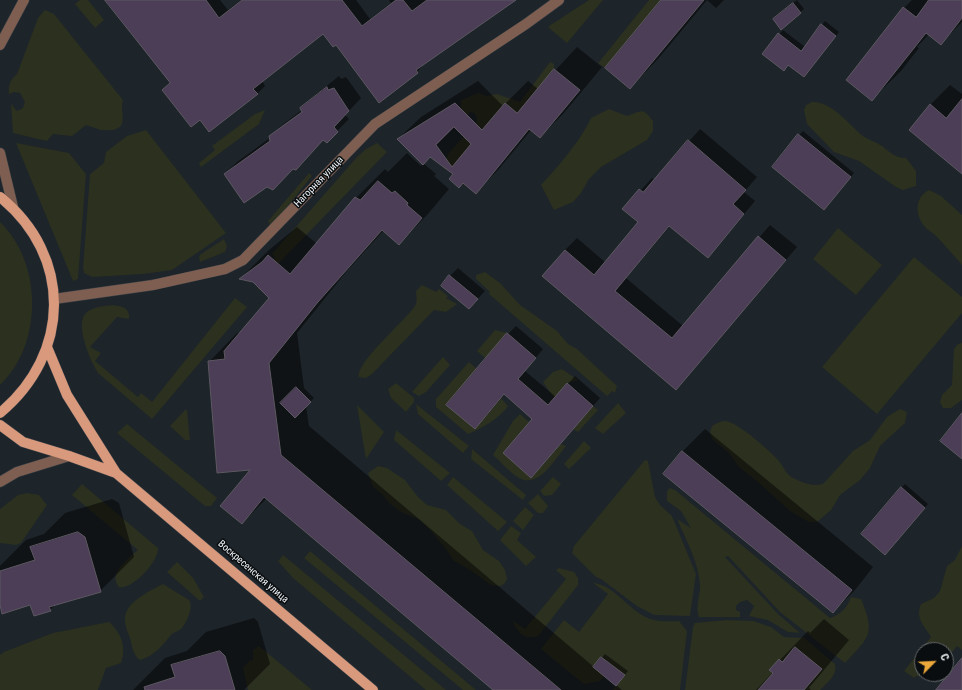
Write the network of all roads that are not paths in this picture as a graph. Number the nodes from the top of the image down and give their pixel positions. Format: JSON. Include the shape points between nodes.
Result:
{"nodes":[{"id":1,"x":24,"y":0,"type":"edge"},
{"id":2,"x":559,"y":0,"type":"edge"},
{"id":3,"x":0,"y":45,"type":"edge"},
{"id":4,"x":0,"y":153,"type":"edge"},
{"id":5,"x":0,"y":174,"type":"edge"},
{"id":6,"x":7,"y":187,"type":"junction"},
{"id":7,"x":0,"y":197,"type":"edge"},
{"id":8,"x":13,"y":207,"type":"junction"},
{"id":9,"x":54,"y":299,"type":"junction"},
{"id":10,"x":47,"y":347,"type":"junction"},
{"id":11,"x":0,"y":413,"type":"edge"},
{"id":12,"x":0,"y":425,"type":"edge"},
{"id":13,"x":69,"y":456,"type":"junction"},
{"id":14,"x":116,"y":473,"type":"junction"},
{"id":15,"x":0,"y":482,"type":"edge"},
{"id":16,"x":373,"y":690,"type":"edge"}],
"edges":[{"from":1,"to":3,"type":"street"},
{"from":2,"to":9,"type":"street","name":"Нагорная улица","via":[[375,124],[243,260],[225,268],[153,285]]},
{"from":4,"to":6,"type":"street"},
{"from":5,"to":6,"type":"street"},
{"from":6,"to":8,"type":"street"},
{"from":7,"to":8,"type":"main road"},
{"from":8,"to":9,"type":"main road","via":[[39,243],[49,270]]},
{"from":9,"to":10,"type":"main road","via":[[52,331]]},
{"from":10,"to":11,"type":"main road","via":[[33,377],[23,391]]},
{"from":10,"to":14,"type":"main road","name":"Воскресенская улица","via":[[67,395]]},
{"from":12,"to":13,"type":"main road","name":"Воскресенская улица","via":[[23,442]]},
{"from":13,"to":14,"type":"main road","name":"Воскресенская улица"},
{"from":13,"to":15,"type":"street","via":[[17,472]]},
{"from":14,"to":16,"type":"main road","name":"Воскресенская улица"}]}
